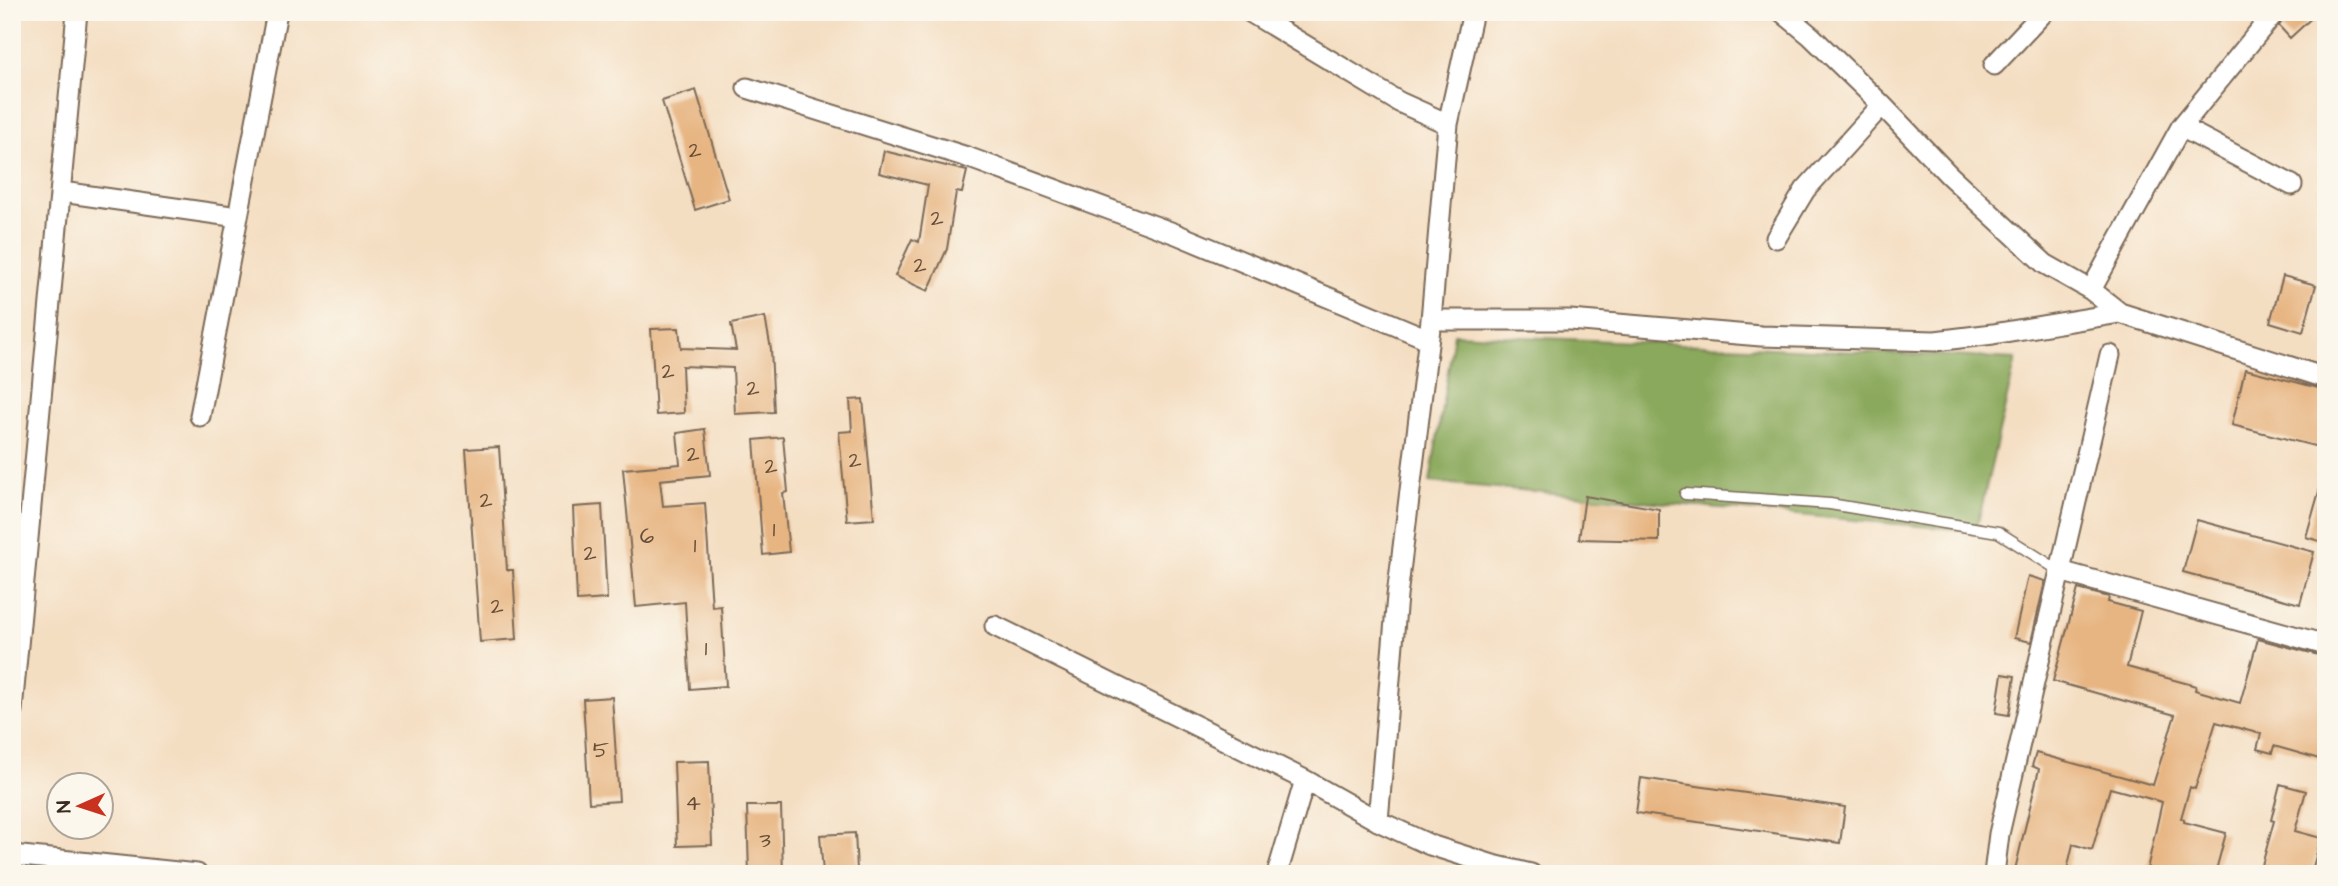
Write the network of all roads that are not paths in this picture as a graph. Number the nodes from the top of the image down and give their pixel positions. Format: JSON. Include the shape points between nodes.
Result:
{"nodes":[{"id":1,"x":77,"y":12,"type":"edge"},
{"id":2,"x":277,"y":12,"type":"edge"},
{"id":3,"x":1250,"y":12,"type":"edge"},
{"id":4,"x":1473,"y":12,"type":"edge"},
{"id":5,"x":1782,"y":12,"type":"edge"},
{"id":6,"x":2044,"y":12,"type":"edge"},
{"id":7,"x":2274,"y":12,"type":"edge"},
{"id":8,"x":1994,"y":65,"type":"dead end"},
{"id":9,"x":747,"y":88,"type":"dead end"},
{"id":10,"x":1882,"y":105,"type":"junction"},
{"id":11,"x":1448,"y":124,"type":"junction"},
{"id":12,"x":2181,"y":127,"type":"junction"},
{"id":13,"x":2292,"y":185,"type":"dead end"},
{"id":14,"x":62,"y":192,"type":"junction"},
{"id":15,"x":238,"y":217,"type":"junction"},
{"id":16,"x":1776,"y":239,"type":"dead end"},
{"id":17,"x":2091,"y":290,"type":"junction"},
{"id":18,"x":2120,"y":313,"type":"junction"},
{"id":19,"x":1430,"y":329,"type":"junction"},
{"id":20,"x":2110,"y":355,"type":"dead end"},
{"id":21,"x":2326,"y":378,"type":"edge"},
{"id":22,"x":200,"y":416,"type":"dead end"},
{"id":23,"x":1685,"y":494,"type":"dead end"},
{"id":24,"x":2060,"y":571,"type":"junction"},
{"id":25,"x":995,"y":626,"type":"dead end"},
{"id":26,"x":2326,"y":645,"type":"edge"},
{"id":27,"x":12,"y":710,"type":"edge"},
{"id":28,"x":1305,"y":780,"type":"junction"},
{"id":29,"x":1378,"y":821,"type":"junction"},
{"id":30,"x":12,"y":855,"type":"edge"},
{"id":31,"x":197,"y":874,"type":"edge"},
{"id":32,"x":1277,"y":874,"type":"edge"},
{"id":33,"x":1531,"y":874,"type":"edge"},
{"id":34,"x":1994,"y":874,"type":"edge"}],
"edges":[{"from":1,"to":14,"type":"street"},
{"from":2,"to":15,"type":"street"},
{"from":3,"to":11,"type":"street","via":[[1399,102]]},
{"from":4,"to":11,"type":"street"},
{"from":5,"to":10,"type":"street"},
{"from":6,"to":8,"type":"street"},
{"from":7,"to":12,"type":"street"},
{"from":9,"to":19,"type":"street","via":[[967,157]]},
{"from":10,"to":16,"type":"street","via":[[1805,190]]},
{"from":10,"to":17,"type":"street","via":[[1995,220],[2045,264]]},
{"from":11,"to":19,"type":"street"},
{"from":12,"to":13,"type":"street"},
{"from":12,"to":17,"type":"street"},
{"from":14,"to":15,"type":"street"},
{"from":14,"to":27,"type":"street"},
{"from":15,"to":22,"type":"street"},
{"from":17,"to":18,"type":"street"},
{"from":18,"to":19,"type":"street","via":[[1935,341],[1761,336],[1570,320]]},
{"from":18,"to":21,"type":"street"},
{"from":19,"to":29,"type":"street","via":[[1397,596]]},
{"from":20,"to":24,"type":"street"},
{"from":23,"to":24,"type":"lane","via":[[1830,504],[1998,532]]},
{"from":24,"to":26,"type":"street"},
{"from":24,"to":34,"type":"street","via":[[1999,834]]},
{"from":25,"to":28,"type":"street"},
{"from":28,"to":29,"type":"street"},
{"from":28,"to":32,"type":"street"},
{"from":29,"to":33,"type":"street","via":[[1430,845]]},
{"from":30,"to":31,"type":"street"}]}
